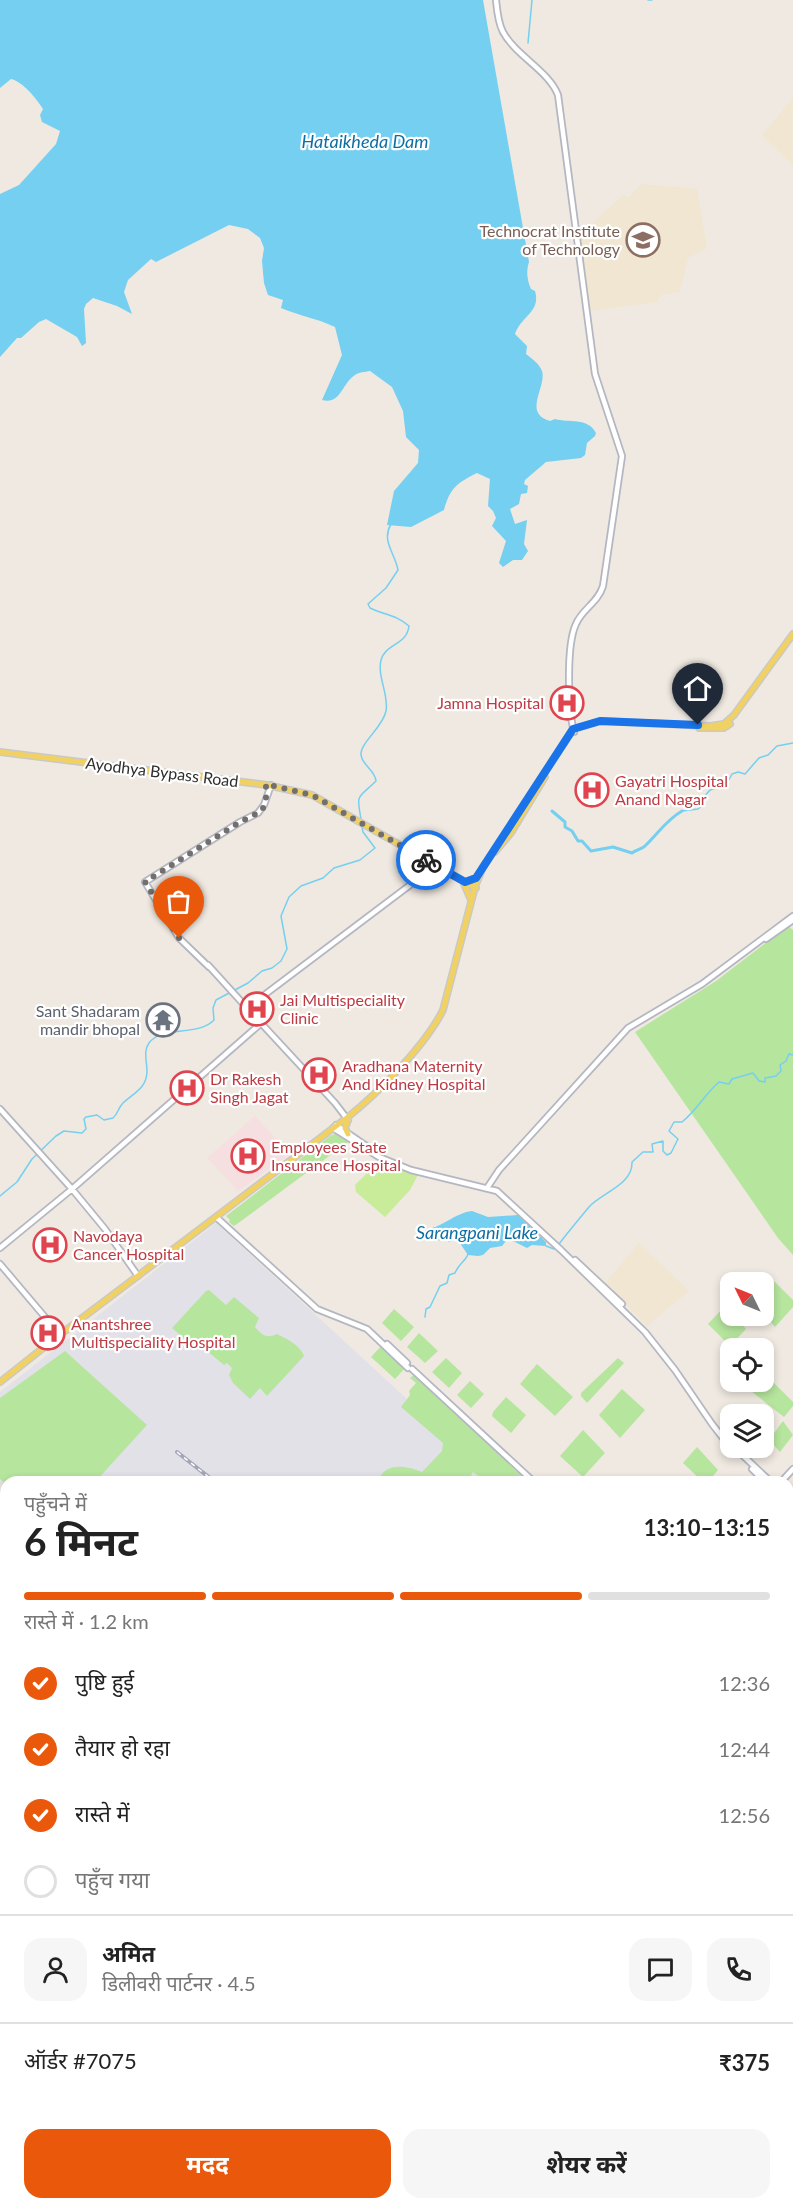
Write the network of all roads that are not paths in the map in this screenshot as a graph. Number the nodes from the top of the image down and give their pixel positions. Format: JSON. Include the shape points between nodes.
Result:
{"nodes":[{"id":1,"x":496,"y":0,"type":"edge"},
{"id":2,"x":793,"y":636,"type":"edge"},
{"id":3,"x":574,"y":730,"type":"junction"},
{"id":4,"x":0,"y":753,"type":"edge"},
{"id":5,"x":268,"y":786,"type":"junction"},
{"id":6,"x":508,"y":832,"type":"junction"},
{"id":7,"x":431,"y":864,"type":"junction"},
{"id":8,"x":480,"y":875,"type":"junction"},
{"id":9,"x":464,"y":883,"type":"junction"},
{"id":10,"x":476,"y":890,"type":"junction"},
{"id":11,"x":471,"y":901,"type":"junction"},
{"id":12,"x":791,"y":921,"type":"edge"},
{"id":13,"x":247,"y":1008,"type":"junction"},
{"id":14,"x":254,"y":1016,"type":"junction"},
{"id":15,"x":259,"y":1025,"type":"junction"},
{"id":16,"x":0,"y":1111,"type":"edge"},
{"id":17,"x":347,"y":1119,"type":"junction"},
{"id":18,"x":336,"y":1128,"type":"junction"},
{"id":19,"x":348,"y":1134,"type":"junction"},
{"id":20,"x":377,"y":1154,"type":"junction"},
{"id":21,"x":488,"y":1187,"type":"junction"},
{"id":22,"x":71,"y":1190,"type":"junction"},
{"id":23,"x":217,"y":1217,"type":"junction"},
{"id":24,"x":0,"y":1249,"type":"edge"},
{"id":25,"x":562,"y":1249,"type":"junction"},
{"id":26,"x":0,"y":1265,"type":"edge"},
{"id":27,"x":137,"y":1276,"type":"junction"},
{"id":28,"x":59,"y":1336,"type":"junction"},
{"id":29,"x":0,"y":1383,"type":"edge"},
{"id":30,"x":720,"y":1430,"type":"edge"},
{"id":31,"x":720,"y":1433,"type":"edge"},
{"id":32,"x":742,"y":1458,"type":"edge"},
{"id":33,"x":744,"y":1458,"type":"edge"},
{"id":34,"x":526,"y":1476,"type":"edge"},
{"id":35,"x":759,"y":1476,"type":"edge"},
{"id":36,"x":764,"y":1476,"type":"edge"}],
"edges":[{"from":1,"to":3,"type":"street","via":[[502,31],[555,87],[558,95],[595,374],[622,456],[600,597],[581,616],[573,635],[569,689]]},
{"from":2,"to":3,"type":"main road","via":[[724,728],[600,723]]},
{"from":3,"to":6,"type":"main road"},
{"from":4,"to":5,"type":"main road","name":"Ayodhya Bypass Road"},
{"from":5,"to":7,"type":"main road","name":"Ayodhya Bypass Road","via":[[307,793]]},
{"from":5,"to":13,"type":"street","via":[[260,812],[148,882],[176,928]]},
{"from":6,"to":8,"type":"main road"},
{"from":6,"to":10,"type":"main road"},
{"from":7,"to":9,"type":"main road","name":"Ayodhya Bypass Road"},
{"from":7,"to":13,"type":"street","via":[[424,877]]},
{"from":8,"to":9,"type":"main road"},
{"from":8,"to":10,"type":"main road"},
{"from":9,"to":10,"type":"main road","name":"Ayodhya Bypass Road"},
{"from":9,"to":11,"type":"main road"},
{"from":10,"to":11,"type":"main road"},
{"from":10,"to":17,"type":"main road","via":[[439,1024],[375,1098]]},
{"from":11,"to":17,"type":"main road","via":[[437,1022],[373,1097]]},
{"from":12,"to":21,"type":"street","via":[[691,994],[632,1027]]},
{"from":13,"to":14,"type":"street"},
{"from":14,"to":15,"type":"street"},
{"from":14,"to":17,"type":"street"},
{"from":15,"to":17,"type":"street"},
{"from":15,"to":22,"type":"street"},
{"from":16,"to":22,"type":"street"},
{"from":17,"to":18,"type":"main road"},
{"from":17,"to":19,"type":"main road"},
{"from":18,"to":19,"type":"street"},
{"from":18,"to":20,"type":"street"},
{"from":18,"to":23,"type":"main road"},
{"from":19,"to":20,"type":"street"},
{"from":20,"to":21,"type":"street","via":[[424,1174]]},
{"from":21,"to":25,"type":"street"},
{"from":22,"to":24,"type":"street"},
{"from":22,"to":27,"type":"street"},
{"from":23,"to":27,"type":"main road"},
{"from":23,"to":28,"type":"main road"},
{"from":23,"to":34,"type":"street","via":[[318,1307],[368,1327]]},
{"from":25,"to":30,"type":"street","via":[[647,1330]]},
{"from":25,"to":31,"type":"street","via":[[645,1332]]},
{"from":26,"to":28,"type":"street"},
{"from":27,"to":28,"type":"main road"},
{"from":28,"to":29,"type":"main road"},
{"from":32,"to":35,"type":"street"},
{"from":33,"to":36,"type":"street"}]}
